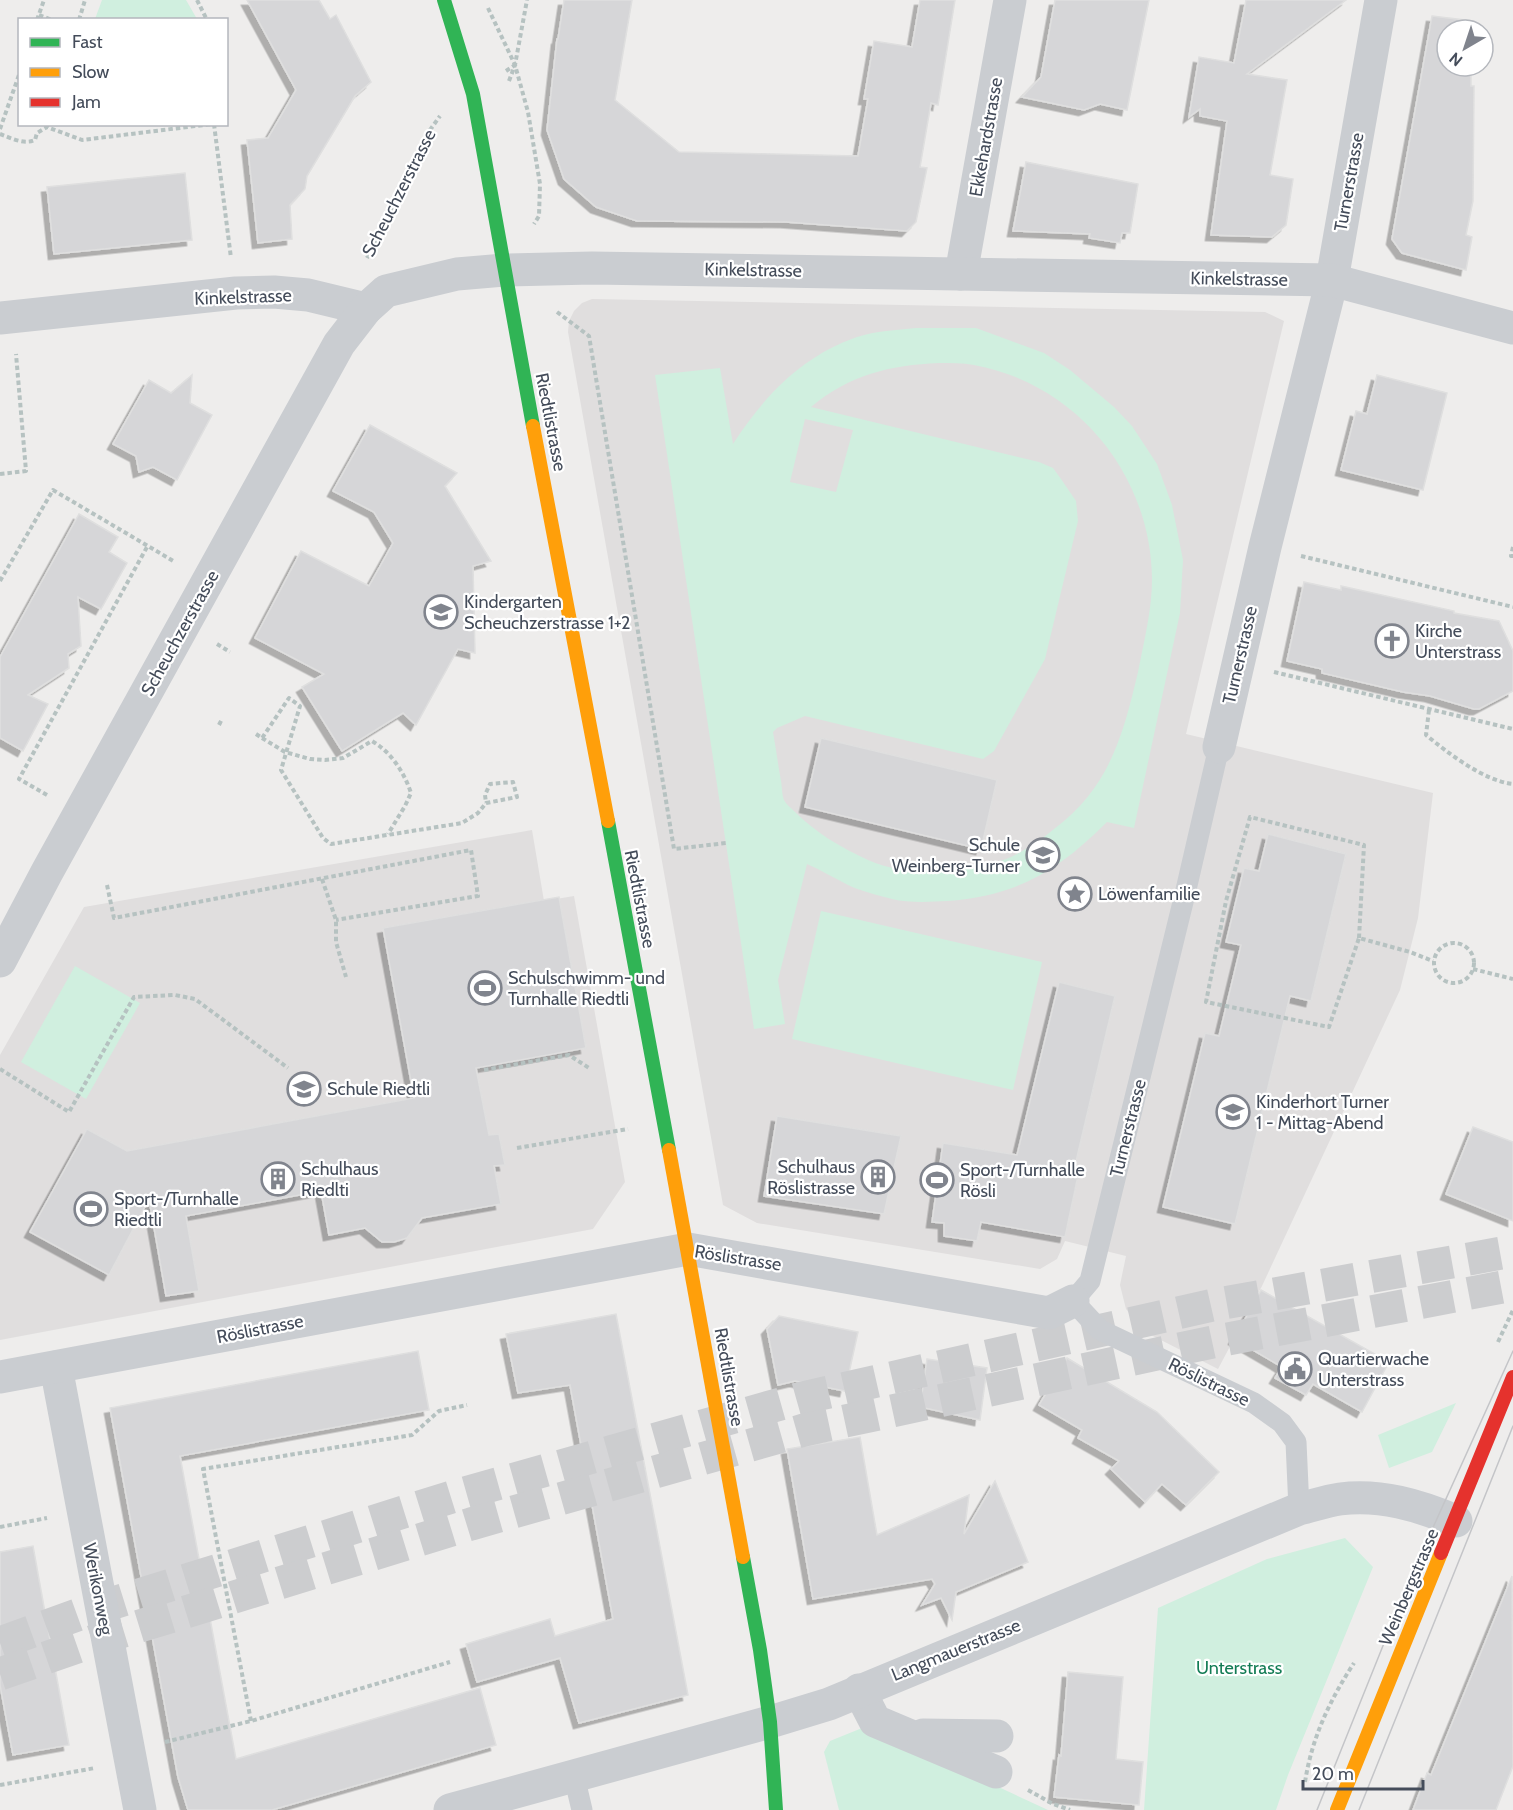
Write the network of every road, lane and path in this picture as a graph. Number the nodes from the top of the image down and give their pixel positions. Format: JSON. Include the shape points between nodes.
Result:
{"nodes":[{"id":1,"x":44,"y":0,"type":"edge"},
{"id":2,"x":85,"y":0,"type":"edge"},
{"id":3,"x":197,"y":0,"type":"edge"},
{"id":4,"x":444,"y":0,"type":"edge"},
{"id":5,"x":484,"y":0,"type":"edge"},
{"id":6,"x":527,"y":0,"type":"edge"},
{"id":7,"x":1010,"y":0,"type":"edge"},
{"id":8,"x":1381,"y":0,"type":"edge"},
{"id":9,"x":38,"y":17,"type":"edge"},
{"id":10,"x":80,"y":18,"type":"edge"},
{"id":11,"x":206,"y":18,"type":"edge"},
{"id":12,"x":515,"y":65,"type":"junction"},
{"id":13,"x":18,"y":78,"type":"edge"},
{"id":14,"x":437,"y":118,"type":"dead end"},
{"id":15,"x":48,"y":126,"type":"edge"},
{"id":16,"x":197,"y":126,"type":"edge"},
{"id":17,"x":213,"y":126,"type":"edge"},
{"id":18,"x":0,"y":129,"type":"edge"},
{"id":19,"x":0,"y":134,"type":"edge"},
{"id":20,"x":539,"y":216,"type":"dead end"},
{"id":21,"x":232,"y":265,"type":"dead end"},
{"id":22,"x":362,"y":268,"type":"dead end"},
{"id":23,"x":504,"y":270,"type":"junction"},
{"id":24,"x":961,"y":274,"type":"junction"},
{"id":25,"x":1332,"y":280,"type":"junction"},
{"id":26,"x":366,"y":309,"type":"junction"},
{"id":27,"x":557,"y":312,"type":"dead end"},
{"id":28,"x":7,"y":318,"type":"edge"},
{"id":29,"x":1513,"y":328,"type":"edge"},
{"id":30,"x":0,"y":474,"type":"edge"},
{"id":31,"x":147,"y":547,"type":"junction"},
{"id":32,"x":1513,"y":547,"type":"edge"},
{"id":33,"x":1300,"y":555,"type":"dead end"},
{"id":34,"x":1513,"y":556,"type":"edge"},
{"id":35,"x":180,"y":566,"type":"dead end"},
{"id":36,"x":0,"y":581,"type":"edge"},
{"id":37,"x":1513,"y":607,"type":"edge"},
{"id":38,"x":217,"y":644,"type":"dead end"},
{"id":39,"x":231,"y":652,"type":"dead end"},
{"id":40,"x":1273,"y":672,"type":"dead end"},
{"id":41,"x":1429,"y":710,"type":"junction"},
{"id":42,"x":222,"y":720,"type":"dead end"},
{"id":43,"x":219,"y":725,"type":"dead end"},
{"id":44,"x":1513,"y":729,"type":"edge"},
{"id":45,"x":256,"y":734,"type":"dead end"},
{"id":46,"x":262,"y":738,"type":"junction"},
{"id":47,"x":1219,"y":747,"type":"joint"},
{"id":48,"x":285,"y":752,"type":"junction"},
{"id":49,"x":1513,"y":784,"type":"edge"},
{"id":50,"x":53,"y":798,"type":"dead end"},
{"id":51,"x":486,"y":803,"type":"junction"},
{"id":52,"x":388,"y":834,"type":"junction"},
{"id":53,"x":726,"y":843,"type":"dead end"},
{"id":54,"x":322,"y":879,"type":"junction"},
{"id":55,"x":107,"y":885,"type":"dead end"},
{"id":56,"x":336,"y":920,"type":"junction"},
{"id":57,"x":1359,"y":938,"type":"junction"},
{"id":58,"x":0,"y":961,"type":"edge"},
{"id":59,"x":1433,"y":961,"type":"junction"},
{"id":60,"x":1473,"y":969,"type":"junction"},
{"id":61,"x":346,"y":977,"type":"dead end"},
{"id":62,"x":1513,"y":979,"type":"edge"},
{"id":63,"x":288,"y":1068,"type":"dead end"},
{"id":64,"x":589,"y":1068,"type":"dead end"},
{"id":65,"x":0,"y":1069,"type":"edge"},
{"id":66,"x":484,"y":1070,"type":"dead end"},
{"id":67,"x":629,"y":1129,"type":"dead end"},
{"id":68,"x":517,"y":1148,"type":"dead end"},
{"id":69,"x":688,"y":1249,"type":"junction"},
{"id":70,"x":1072,"y":1301,"type":"junction"},
{"id":71,"x":56,"y":1367,"type":"junction"},
{"id":72,"x":0,"y":1377,"type":"edge"},
{"id":73,"x":1513,"y":1377,"type":"edge"},
{"id":74,"x":467,"y":1405,"type":"dead end"},
{"id":75,"x":1299,"y":1509,"type":"junction"},
{"id":76,"x":83,"y":1511,"type":"junction"},
{"id":77,"x":1455,"y":1521,"type":"junction"},
{"id":78,"x":0,"y":1527,"type":"edge"},
{"id":79,"x":1359,"y":1656,"type":"dead end"},
{"id":80,"x":450,"y":1662,"type":"dead end"},
{"id":81,"x":859,"y":1690,"type":"junction"},
{"id":82,"x":251,"y":1721,"type":"junction"},
{"id":83,"x":770,"y":1722,"type":"junction"},
{"id":84,"x":906,"y":1735,"type":"junction"},
{"id":85,"x":997,"y":1736,"type":"dead end"},
{"id":86,"x":130,"y":1756,"type":"junction"},
{"id":87,"x":996,"y":1772,"type":"joint"},
{"id":88,"x":574,"y":1776,"type":"junction"},
{"id":89,"x":0,"y":1785,"type":"edge"},
{"id":90,"x":1305,"y":1788,"type":"dead end"},
{"id":91,"x":140,"y":1810,"type":"edge"},
{"id":92,"x":450,"y":1810,"type":"edge"},
{"id":93,"x":582,"y":1810,"type":"edge"},
{"id":94,"x":776,"y":1810,"type":"edge"},
{"id":95,"x":1070,"y":1810,"type":"edge"},
{"id":96,"x":1337,"y":1810,"type":"edge"}],
"edges":[{"from":1,"to":9,"type":"path"},
{"from":2,"to":10,"type":"path"},
{"from":3,"to":11,"type":"path"},
{"from":4,"to":23,"type":"street","name":"Riedtlistrasse","via":[[473,94]]},
{"from":5,"to":12,"type":"path"},
{"from":6,"to":12,"type":"path"},
{"from":7,"to":24,"type":"street","name":"Ekkehardstrasse"},
{"from":8,"to":25,"type":"street","name":"Turnerstrasse"},
{"from":12,"to":20,"type":"path","via":[[528,112],[540,184]]},
{"from":13,"to":18,"type":"path"},
{"from":14,"to":22,"type":"path","name":"Scheuchzerstrasse"},
{"from":15,"to":16,"type":"path","via":[[82,140]]},
{"from":15,"to":19,"type":"path","via":[[31,142]]},
{"from":17,"to":21,"type":"path"},
{"from":23,"to":24,"type":"street","name":"Kinkelstrasse"},
{"from":23,"to":26,"type":"street","name":"Kinkelstrasse","via":[[457,274],[386,291]]},
{"from":23,"to":69,"type":"street","name":"Riedtlistrasse"},
{"from":24,"to":25,"type":"street","name":"Kinkelstrasse"},
{"from":25,"to":29,"type":"street","name":"Kinkelstrasse"},
{"from":25,"to":47,"type":"street","name":"Turnerstrasse"},
{"from":26,"to":28,"type":"street","name":"Kinkelstrasse","via":[[308,295],[274,292]]},
{"from":26,"to":58,"type":"street","name":"Scheuchzerstrasse","via":[[339,344]]},
{"from":27,"to":53,"type":"path","via":[[589,336],[674,849]]},
{"from":28,"to":30,"type":"path","via":[[26,471]]},
{"from":31,"to":35,"type":"path"},
{"from":31,"to":36,"type":"path","via":[[53,490]]},
{"from":31,"to":50,"type":"path","via":[[19,779]]},
{"from":32,"to":34,"type":"path"},
{"from":33,"to":37,"type":"path"},
{"from":38,"to":39,"type":"path"},
{"from":40,"to":41,"type":"path"},
{"from":41,"to":44,"type":"path"},
{"from":41,"to":49,"type":"path","via":[[1426,735],[1455,759],[1503,783]]},
{"from":42,"to":43,"type":"path"},
{"from":45,"to":46,"type":"path"},
{"from":46,"to":48,"type":"path"},
{"from":46,"to":48,"type":"path","via":[[290,698],[300,706]]},
{"from":47,"to":70,"type":"lane","name":"Turnerstrasse","via":[[1090,1281]]},
{"from":48,"to":52,"type":"path","via":[[282,770],[323,838],[331,844]]},
{"from":48,"to":52,"type":"path","via":[[325,760],[343,758],[372,741],[381,746],[400,768],[411,793]]},
{"from":51,"to":51,"type":"path","via":[[490,784],[513,782],[517,797]]},
{"from":51,"to":52,"type":"path","via":[[462,823]]},
{"from":54,"to":55,"type":"path","via":[[114,918]]},
{"from":54,"to":56,"type":"path"},
{"from":54,"to":56,"type":"path","via":[[471,850],[478,896]]},
{"from":56,"to":61,"type":"path","via":[[336,942]]},
{"from":57,"to":57,"type":"path","via":[[1329,1027],[1206,1002],[1226,901],[1250,817],[1364,845]]},
{"from":57,"to":59,"type":"path"},
{"from":59,"to":60,"type":"path","via":[[1435,970],[1449,983],[1468,978]]},
{"from":59,"to":60,"type":"path","via":[[1440,948],[1451,943],[1464,946],[1472,956]]},
{"from":60,"to":62,"type":"path"},
{"from":63,"to":65,"type":"path","via":[[195,999],[175,995],[134,997],[69,1112]]},
{"from":64,"to":66,"type":"path","via":[[569,1055]]},
{"from":67,"to":68,"type":"path"},
{"from":69,"to":70,"type":"street","name":"Röslistrasse","via":[[1049,1313]]},
{"from":69,"to":71,"type":"street","name":"Röslistrasse"},
{"from":69,"to":83,"type":"street","name":"Riedtlistrasse"},
{"from":70,"to":75,"type":"lane","name":"Röslistrasse","via":[[1100,1330],[1254,1403],[1282,1423],[1296,1442]]},
{"from":71,"to":72,"type":"street","name":"Röslistrasse"},
{"from":71,"to":76,"type":"street","name":"Werikonweg"},
{"from":73,"to":77,"type":"street","name":"Weinbergstrasse"},
{"from":74,"to":82,"type":"path","via":[[439,1411],[412,1435],[203,1469]]},
{"from":75,"to":77,"type":"street","name":"Langmauerstrasse","via":[[1340,1499],[1380,1498],[1423,1507]]},
{"from":75,"to":81,"type":"street","name":"Langmauerstrasse"},
{"from":76,"to":78,"type":"path"},
{"from":76,"to":86,"type":"street","name":"Werikonweg"},
{"from":77,"to":96,"type":"street","name":"Weinbergstrasse"},
{"from":79,"to":90,"type":"path","via":[[1335,1692],[1310,1754]]},
{"from":80,"to":82,"type":"path"},
{"from":81,"to":83,"type":"street","name":"Langmauerstrasse","via":[[829,1704]]},
{"from":81,"to":84,"type":"street","via":[[875,1721]]},
{"from":82,"to":86,"type":"path"},
{"from":83,"to":88,"type":"street","name":"Langmauerstrasse"},
{"from":83,"to":94,"type":"street","name":"Riedtlistrasse"},
{"from":84,"to":85,"type":"street"},
{"from":84,"to":87,"type":"street"},
{"from":86,"to":89,"type":"path"},
{"from":86,"to":91,"type":"street","name":"Werikonweg"},
{"from":87,"to":95,"type":"path"},
{"from":88,"to":92,"type":"street","name":"Langmauerstrasse"},
{"from":88,"to":93,"type":"lane"}]}
